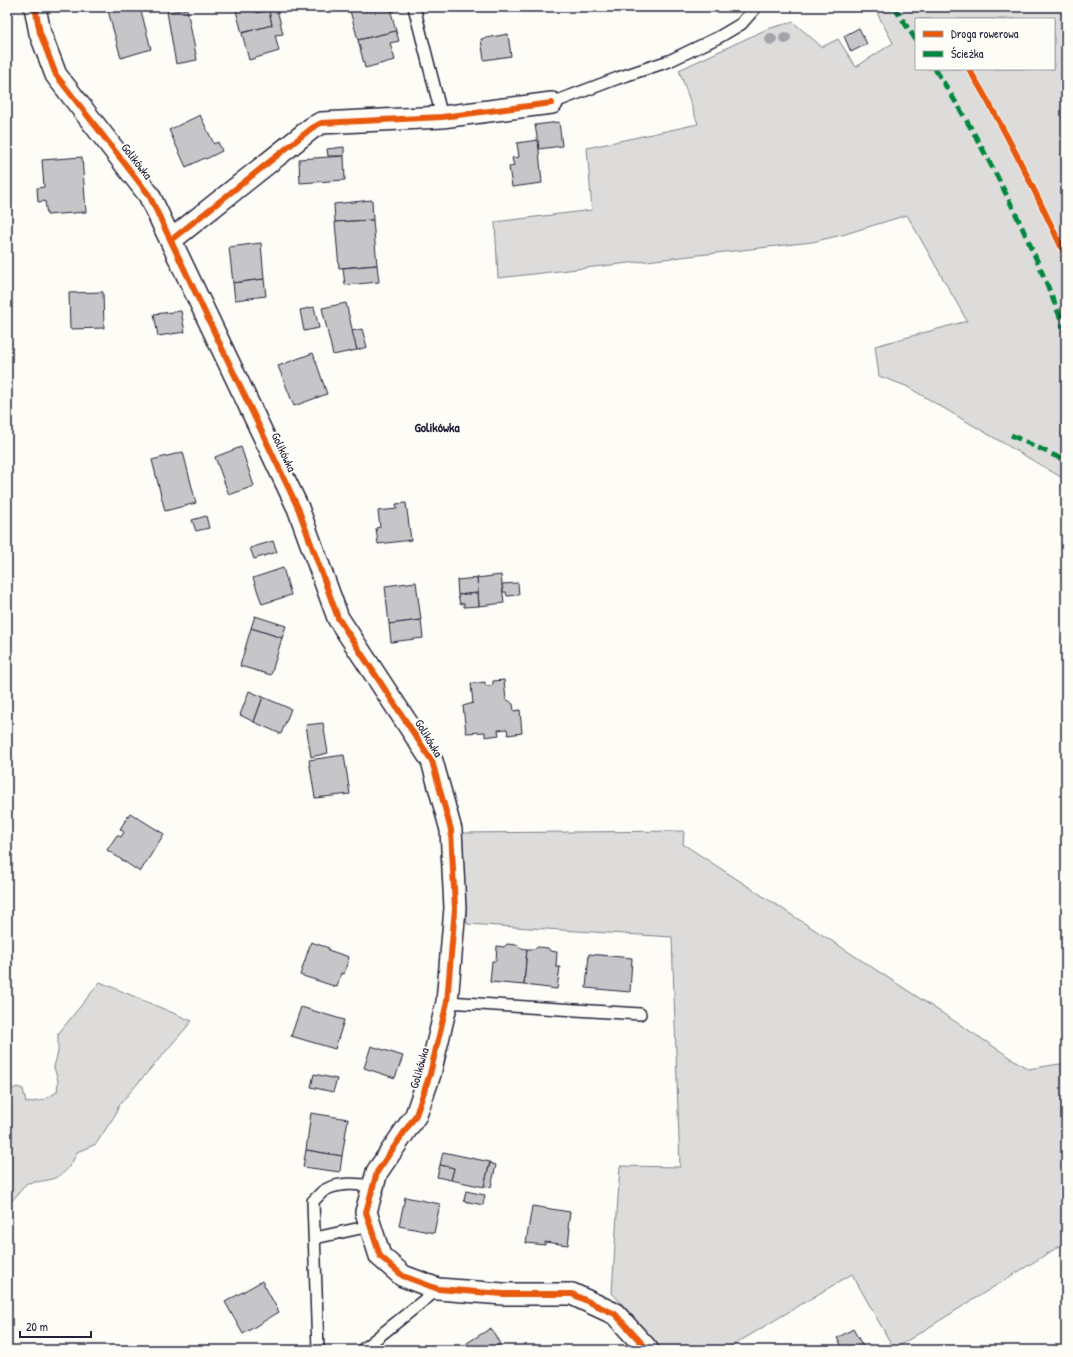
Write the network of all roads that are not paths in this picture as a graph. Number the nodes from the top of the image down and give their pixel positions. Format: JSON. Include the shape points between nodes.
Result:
{"nodes":[{"id":1,"x":35,"y":7,"type":"edge"},
{"id":2,"x":414,"y":7,"type":"edge"},
{"id":3,"x":756,"y":7,"type":"edge"},
{"id":4,"x":552,"y":103,"type":"joint"},
{"id":5,"x":442,"y":117,"type":"junction"},
{"id":6,"x":171,"y":240,"type":"junction"},
{"id":7,"x":447,"y":1002,"type":"junction"},
{"id":8,"x":640,"y":1014,"type":"dead end"},
{"id":9,"x":373,"y":1186,"type":"junction"},
{"id":10,"x":370,"y":1226,"type":"junction"},
{"id":11,"x":315,"y":1238,"type":"junction"},
{"id":12,"x":438,"y":1289,"type":"junction"},
{"id":13,"x":318,"y":1350,"type":"edge"},
{"id":14,"x":362,"y":1350,"type":"edge"},
{"id":15,"x":648,"y":1350,"type":"edge"}],
"edges":[{"from":1,"to":6,"type":"street","name":"Golikówka","via":[[40,33],[56,75],[149,195]]},
{"from":2,"to":5,"type":"lane"},
{"from":3,"to":4,"type":"lane","via":[[741,24],[676,58]]},
{"from":4,"to":5,"type":"street"},
{"from":5,"to":6,"type":"street","via":[[321,123]]},
{"from":6,"to":7,"type":"street","name":"Golikówka","via":[[298,508],[338,618],[432,761],[451,830],[455,908]]},
{"from":7,"to":8,"type":"lane"},
{"from":7,"to":9,"type":"street","name":"Golikówka","via":[[430,1074],[416,1114],[377,1172]]},
{"from":9,"to":10,"type":"street","name":"Golikówka","via":[[366,1212]]},
{"from":9,"to":11,"type":"lane","via":[[356,1183],[325,1190],[313,1201]]},
{"from":10,"to":11,"type":"lane"},
{"from":10,"to":12,"type":"street","name":"Golikówka","via":[[380,1256],[403,1276]]},
{"from":11,"to":13,"type":"lane"},
{"from":12,"to":14,"type":"lane"},
{"from":12,"to":15,"type":"street","name":"Golikówka","via":[[503,1294],[572,1294],[615,1314]]}]}
